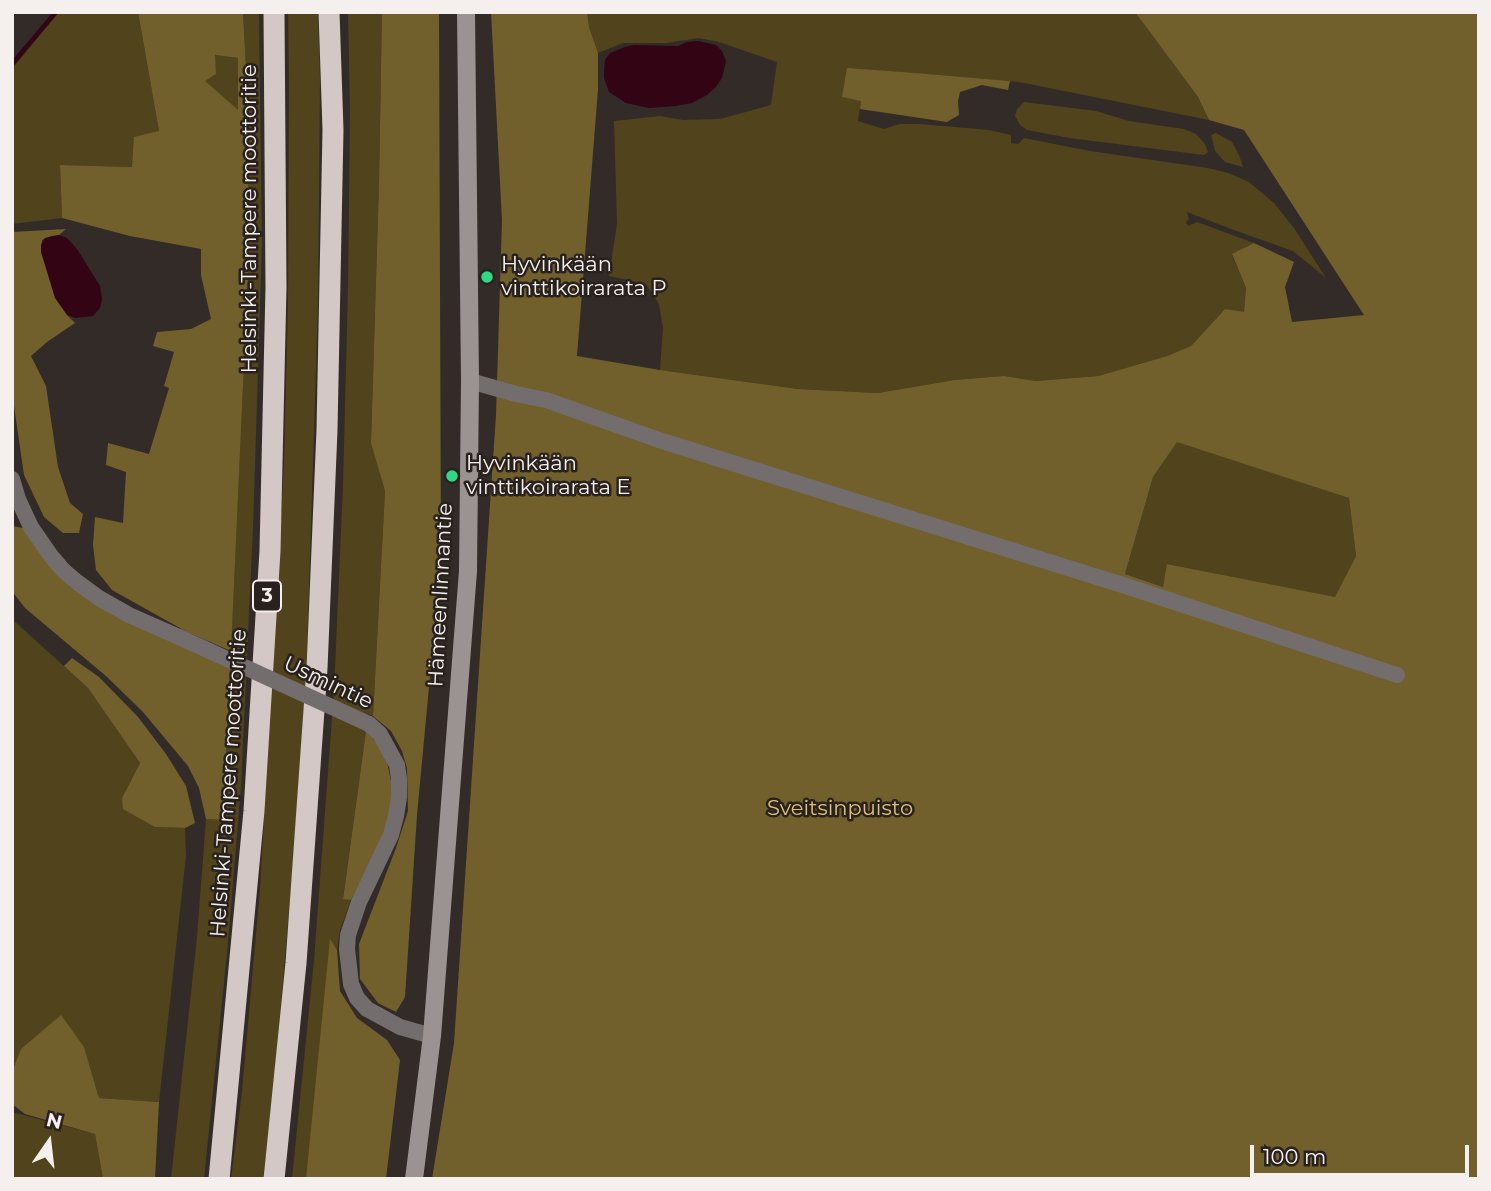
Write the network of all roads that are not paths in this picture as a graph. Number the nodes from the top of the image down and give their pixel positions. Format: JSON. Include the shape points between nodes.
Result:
{"nodes":[{"id":1,"x":274,"y":12,"type":"edge"},
{"id":2,"x":329,"y":12,"type":"edge"},
{"id":3,"x":466,"y":12,"type":"edge"},
{"id":4,"x":470,"y":381,"type":"junction"},
{"id":5,"x":12,"y":479,"type":"edge"},
{"id":6,"x":1396,"y":675,"type":"dead end"},
{"id":7,"x":432,"y":1036,"type":"junction"},
{"id":8,"x":219,"y":1179,"type":"edge"},
{"id":9,"x":274,"y":1179,"type":"edge"},
{"id":10,"x":414,"y":1179,"type":"edge"}],
"edges":[{"from":1,"to":8,"type":"highway","name":"Helsinki-Tampere moottoritie","number":"3","via":[[276,287],[270,551],[254,811]]},
{"from":2,"to":9,"type":"highway","via":[[328,416],[318,654],[296,963]]},
{"from":3,"to":4,"type":"main road","name":"Hämeenlinnantie"},
{"from":4,"to":6,"type":"street","via":[[546,400]]},
{"from":4,"to":7,"type":"main road","name":"Hämeenlinnantie","via":[[468,571]]},
{"from":5,"to":7,"type":"street","name":"Usmintie","bridge":true,"via":[[31,527],[51,556],[99,598],[369,724],[380,734],[397,765],[399,797],[391,835],[348,936],[351,984],[368,1009],[400,1027]]},
{"from":7,"to":10,"type":"main road","name":"Hämeenlinnantie"}]}
